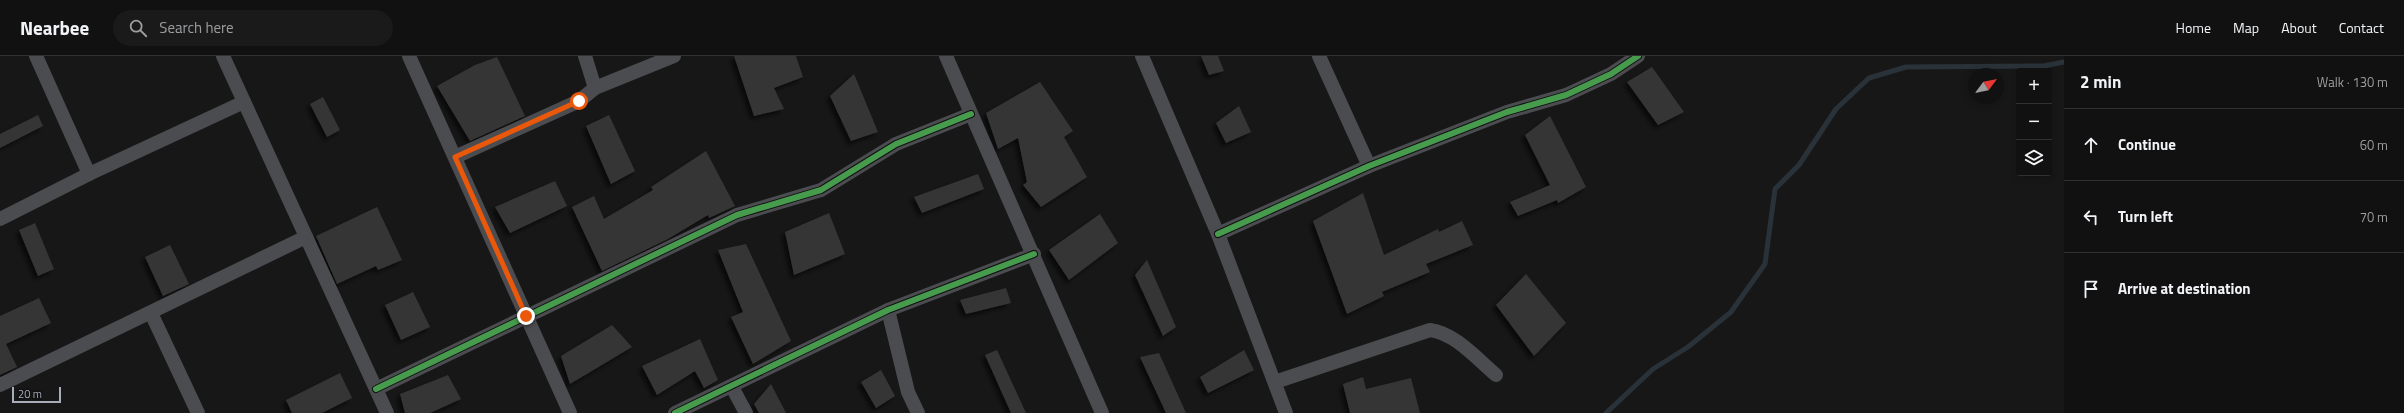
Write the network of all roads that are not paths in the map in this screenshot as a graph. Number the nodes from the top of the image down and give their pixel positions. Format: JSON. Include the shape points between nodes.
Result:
{"nodes":[{"id":1,"x":36,"y":56,"type":"edge"},
{"id":2,"x":223,"y":56,"type":"edge"},
{"id":3,"x":409,"y":56,"type":"edge"},
{"id":4,"x":585,"y":56,"type":"edge"},
{"id":5,"x":674,"y":56,"type":"edge"},
{"id":6,"x":946,"y":56,"type":"edge"},
{"id":7,"x":1142,"y":56,"type":"edge"},
{"id":8,"x":1319,"y":56,"type":"edge"},
{"id":9,"x":1638,"y":56,"type":"edge"},
{"id":10,"x":594,"y":88,"type":"junction"},
{"id":11,"x":244,"y":102,"type":"junction"},
{"id":12,"x":971,"y":114,"type":"junction"},
{"id":13,"x":455,"y":157,"type":"junction"},
{"id":14,"x":1369,"y":166,"type":"junction"},
{"id":15,"x":89,"y":174,"type":"junction"},
{"id":16,"x":0,"y":219,"type":"edge"},
{"id":17,"x":1218,"y":234,"type":"junction"},
{"id":18,"x":306,"y":237,"type":"junction"},
{"id":19,"x":1034,"y":254,"type":"junction"},
{"id":20,"x":888,"y":310,"type":"junction"},
{"id":21,"x":151,"y":313,"type":"junction"},
{"id":22,"x":526,"y":316,"type":"junction"},
{"id":23,"x":1496,"y":375,"type":"dead end"},
{"id":24,"x":1275,"y":382,"type":"junction"},
{"id":25,"x":0,"y":385,"type":"edge"},
{"id":26,"x":732,"y":387,"type":"junction"},
{"id":27,"x":376,"y":390,"type":"junction"},
{"id":28,"x":198,"y":413,"type":"edge"},
{"id":29,"x":387,"y":413,"type":"edge"},
{"id":30,"x":570,"y":413,"type":"edge"},
{"id":31,"x":675,"y":413,"type":"edge"},
{"id":32,"x":746,"y":413,"type":"edge"},
{"id":33,"x":918,"y":413,"type":"edge"},
{"id":34,"x":1102,"y":413,"type":"edge"},
{"id":35,"x":1286,"y":413,"type":"edge"}],
"edges":[{"from":1,"to":15,"type":"street"},
{"from":2,"to":11,"type":"street"},
{"from":3,"to":13,"type":"street"},
{"from":4,"to":10,"type":"street"},
{"from":5,"to":10,"type":"street"},
{"from":6,"to":12,"type":"street"},
{"from":7,"to":17,"type":"street"},
{"from":8,"to":14,"type":"street"},
{"from":9,"to":14,"type":"street","via":[[1611,74],[1566,95],[1507,112]]},
{"from":10,"to":13,"type":"street","via":[[579,101]]},
{"from":11,"to":15,"type":"street"},
{"from":11,"to":18,"type":"street"},
{"from":12,"to":19,"type":"street"},
{"from":12,"to":22,"type":"street","via":[[896,144],[821,190],[736,215]]},
{"from":13,"to":22,"type":"street"},
{"from":14,"to":17,"type":"street"},
{"from":15,"to":16,"type":"street"},
{"from":17,"to":24,"type":"street"},
{"from":18,"to":21,"type":"street"},
{"from":18,"to":27,"type":"street"},
{"from":19,"to":20,"type":"street"},
{"from":19,"to":34,"type":"street"},
{"from":20,"to":26,"type":"street"},
{"from":20,"to":33,"type":"street","via":[[908,392]]},
{"from":21,"to":25,"type":"street"},
{"from":21,"to":28,"type":"street"},
{"from":22,"to":27,"type":"street"},
{"from":22,"to":30,"type":"street"},
{"from":23,"to":24,"type":"street","via":[[1450,336],[1430,330]]},
{"from":24,"to":35,"type":"street"},
{"from":26,"to":31,"type":"street"},
{"from":26,"to":32,"type":"street"},
{"from":27,"to":29,"type":"street"}]}
